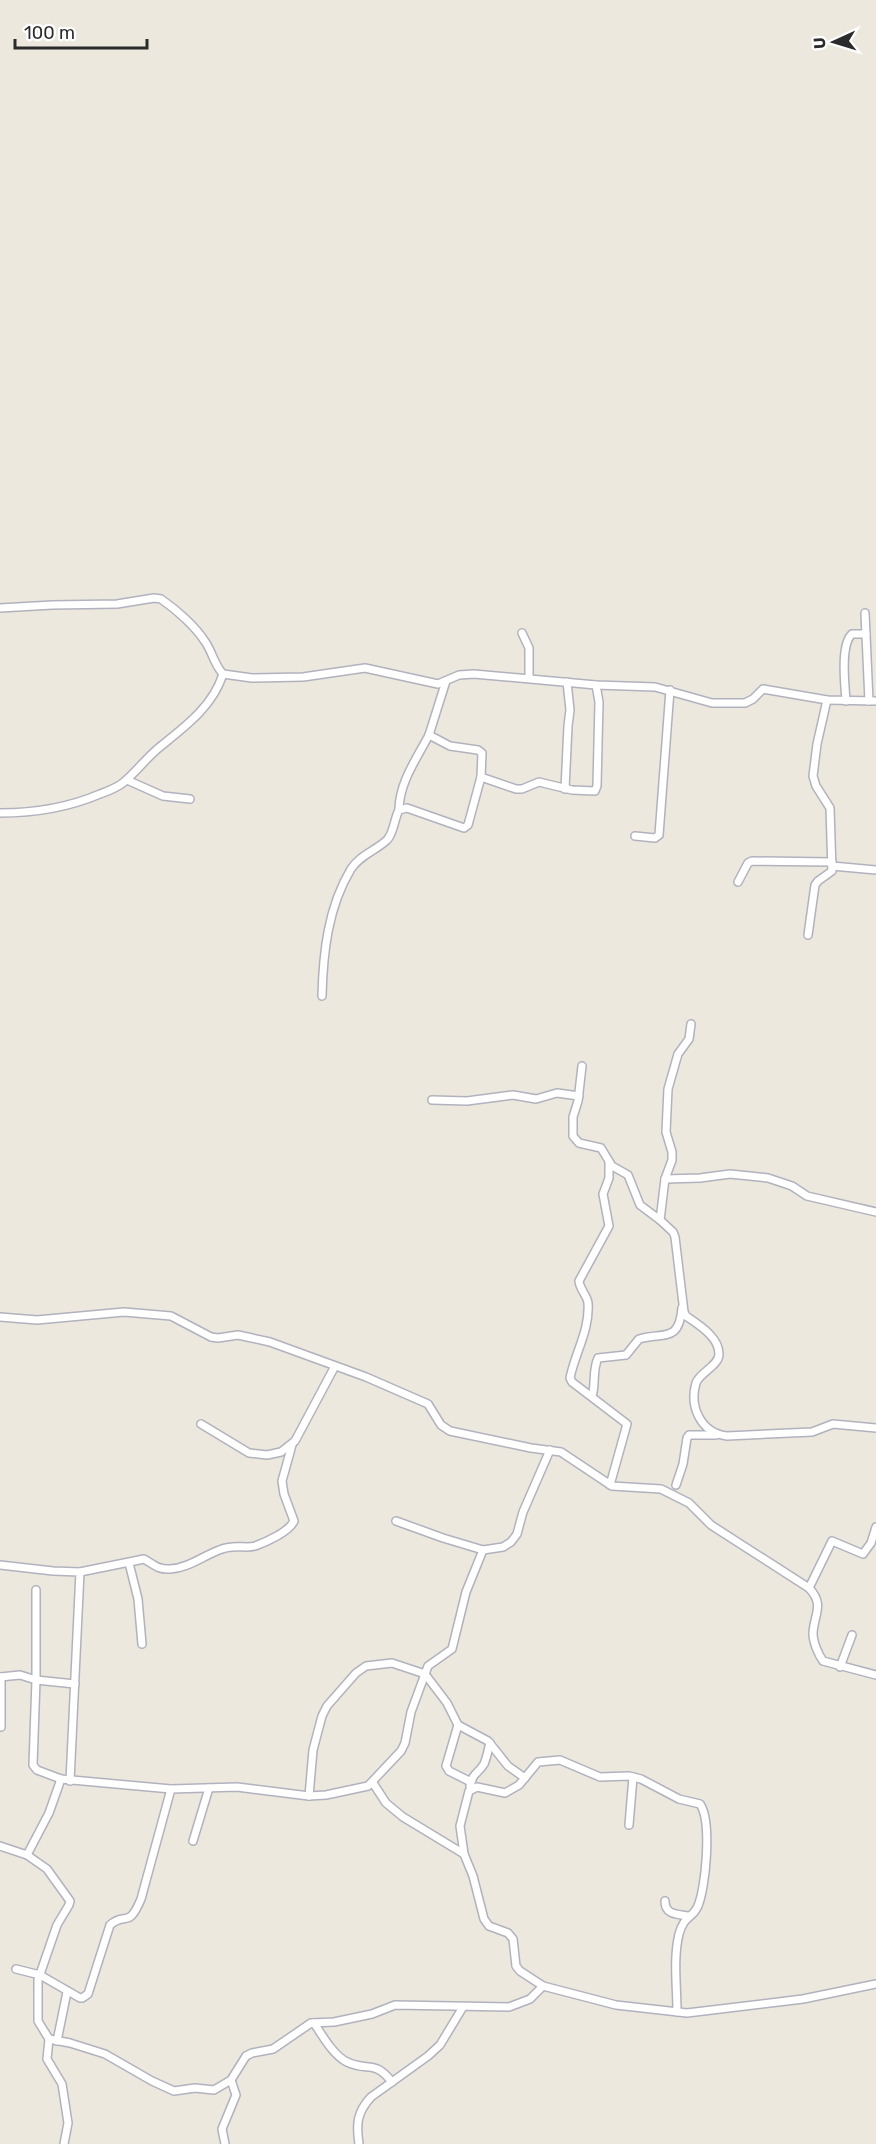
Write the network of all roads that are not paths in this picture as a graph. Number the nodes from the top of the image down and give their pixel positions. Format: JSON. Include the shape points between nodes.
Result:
{"nodes":[{"id":1,"x":0,"y":608,"type":"edge"},
{"id":2,"x":865,"y":613,"type":"dead end"},
{"id":3,"x":522,"y":633,"type":"dead end"},
{"id":4,"x":866,"y":634,"type":"junction"},
{"id":5,"x":223,"y":674,"type":"junction"},
{"id":6,"x":529,"y":678,"type":"junction"},
{"id":7,"x":446,"y":681,"type":"junction"},
{"id":8,"x":567,"y":682,"type":"junction"},
{"id":9,"x":596,"y":685,"type":"junction"},
{"id":10,"x":670,"y":690,"type":"junction"},
{"id":11,"x":827,"y":700,"type":"junction"},
{"id":12,"x":846,"y":701,"type":"junction"},
{"id":13,"x":872,"y":701,"type":"edge"},
{"id":14,"x":429,"y":735,"type":"junction"},
{"id":15,"x":481,"y":777,"type":"junction"},
{"id":16,"x":127,"y":780,"type":"junction"},
{"id":17,"x":565,"y":789,"type":"junction"},
{"id":18,"x":190,"y":799,"type":"dead end"},
{"id":19,"x":399,"y":810,"type":"junction"},
{"id":20,"x":0,"y":813,"type":"edge"},
{"id":21,"x":635,"y":836,"type":"dead end"},
{"id":22,"x":832,"y":864,"type":"junction"},
{"id":23,"x":876,"y":870,"type":"edge"},
{"id":24,"x":738,"y":882,"type":"dead end"},
{"id":25,"x":808,"y":935,"type":"dead end"},
{"id":26,"x":322,"y":996,"type":"dead end"},
{"id":27,"x":691,"y":1024,"type":"dead end"},
{"id":28,"x":582,"y":1066,"type":"dead end"},
{"id":29,"x":579,"y":1096,"type":"junction"},
{"id":30,"x":432,"y":1100,"type":"dead end"},
{"id":31,"x":609,"y":1163,"type":"junction"},
{"id":32,"x":666,"y":1179,"type":"junction"},
{"id":33,"x":876,"y":1212,"type":"edge"},
{"id":34,"x":660,"y":1220,"type":"junction"},
{"id":35,"x":682,"y":1307,"type":"junction"},
{"id":36,"x":0,"y":1317,"type":"edge"},
{"id":37,"x":335,"y":1366,"type":"junction"},
{"id":38,"x":592,"y":1396,"type":"junction"},
{"id":39,"x":201,"y":1424,"type":"dead end"},
{"id":40,"x":876,"y":1428,"type":"edge"},
{"id":41,"x":718,"y":1435,"type":"junction"},
{"id":42,"x":292,"y":1445,"type":"junction"},
{"id":43,"x":550,"y":1450,"type":"junction"},
{"id":44,"x":609,"y":1485,"type":"junction"},
{"id":45,"x":676,"y":1485,"type":"dead end"},
{"id":46,"x":396,"y":1521,"type":"dead end"},
{"id":47,"x":876,"y":1527,"type":"edge"},
{"id":48,"x":873,"y":1543,"type":"edge"},
{"id":49,"x":483,"y":1550,"type":"junction"},
{"id":50,"x":129,"y":1563,"type":"junction"},
{"id":51,"x":0,"y":1565,"type":"edge"},
{"id":52,"x":80,"y":1572,"type":"junction"},
{"id":53,"x":809,"y":1588,"type":"junction"},
{"id":54,"x":36,"y":1590,"type":"dead end"},
{"id":55,"x":852,"y":1635,"type":"dead end"},
{"id":56,"x":142,"y":1644,"type":"dead end"},
{"id":57,"x":840,"y":1666,"type":"junction"},
{"id":58,"x":425,"y":1674,"type":"junction"},
{"id":59,"x":876,"y":1675,"type":"edge"},
{"id":60,"x":1,"y":1677,"type":"edge"},
{"id":61,"x":36,"y":1680,"type":"junction"},
{"id":62,"x":75,"y":1684,"type":"junction"},
{"id":63,"x":458,"y":1725,"type":"junction"},
{"id":64,"x":2,"y":1727,"type":"dead end"},
{"id":65,"x":490,"y":1743,"type":"junction"},
{"id":66,"x":633,"y":1777,"type":"junction"},
{"id":67,"x":525,"y":1778,"type":"junction"},
{"id":68,"x":61,"y":1779,"type":"junction"},
{"id":69,"x":70,"y":1781,"type":"junction"},
{"id":70,"x":471,"y":1782,"type":"junction"},
{"id":71,"x":373,"y":1783,"type":"junction"},
{"id":72,"x":209,"y":1788,"type":"junction"},
{"id":73,"x":171,"y":1789,"type":"junction"},
{"id":74,"x":469,"y":1791,"type":"junction"},
{"id":75,"x":309,"y":1796,"type":"junction"},
{"id":76,"x":628,"y":1826,"type":"dead end"},
{"id":77,"x":193,"y":1841,"type":"dead end"},
{"id":78,"x":0,"y":1846,"type":"edge"},
{"id":79,"x":464,"y":1854,"type":"junction"},
{"id":80,"x":27,"y":1855,"type":"junction"},
{"id":81,"x":665,"y":1901,"type":"dead end"},
{"id":82,"x":688,"y":1916,"type":"junction"},
{"id":83,"x":16,"y":1969,"type":"dead end"},
{"id":84,"x":40,"y":1975,"type":"junction"},
{"id":85,"x":876,"y":1984,"type":"edge"},
{"id":86,"x":543,"y":1986,"type":"junction"},
{"id":87,"x":68,"y":1992,"type":"junction"},
{"id":88,"x":463,"y":2007,"type":"junction"},
{"id":89,"x":677,"y":2012,"type":"junction"},
{"id":90,"x":314,"y":2023,"type":"junction"},
{"id":91,"x":53,"y":2040,"type":"junction"},
{"id":92,"x":231,"y":2080,"type":"junction"},
{"id":93,"x":392,"y":2082,"type":"junction"},
{"id":94,"x":64,"y":2144,"type":"edge"},
{"id":95,"x":225,"y":2144,"type":"edge"},
{"id":96,"x":359,"y":2144,"type":"edge"}],
"edges":[{"from":1,"to":5,"type":"street","via":[[161,599],[202,637]]},
{"from":2,"to":4,"type":"street"},
{"from":3,"to":6,"type":"street","via":[[529,648]]},
{"from":4,"to":12,"type":"street","via":[[852,634],[848,639],[844,666]]},
{"from":4,"to":13,"type":"street"},
{"from":5,"to":7,"type":"street","via":[[303,677],[365,668],[438,684]]},
{"from":5,"to":16,"type":"street","via":[[212,698]]},
{"from":6,"to":7,"type":"street","via":[[474,674]]},
{"from":6,"to":8,"type":"street"},
{"from":7,"to":14,"type":"street"},
{"from":8,"to":9,"type":"street"},
{"from":8,"to":17,"type":"street","via":[[570,710]]},
{"from":9,"to":10,"type":"street"},
{"from":9,"to":17,"type":"street","via":[[596,789]]},
{"from":10,"to":11,"type":"street","via":[[712,703],[745,703],[763,689]]},
{"from":10,"to":21,"type":"street","via":[[659,835]]},
{"from":11,"to":12,"type":"street"},
{"from":11,"to":22,"type":"street","via":[[813,776],[830,808]]},
{"from":12,"to":13,"type":"street"},
{"from":14,"to":15,"type":"street","via":[[450,746],[481,751]]},
{"from":14,"to":19,"type":"street","via":[[404,785]]},
{"from":15,"to":17,"type":"street","via":[[516,789],[538,782]]},
{"from":15,"to":19,"type":"street","via":[[467,827],[407,808]]},
{"from":16,"to":18,"type":"street","via":[[163,796]]},
{"from":16,"to":20,"type":"street","via":[[56,808]]},
{"from":19,"to":26,"type":"street","via":[[388,838],[357,861],[337,899],[324,949]]},
{"from":22,"to":23,"type":"street"},
{"from":22,"to":24,"type":"street","via":[[752,861]]},
{"from":22,"to":25,"type":"street","via":[[832,871],[815,885]]},
{"from":27,"to":32,"type":"street","via":[[688,1039],[674,1063],[668,1089],[666,1132],[672,1160]]},
{"from":28,"to":29,"type":"street"},
{"from":29,"to":30,"type":"street","via":[[557,1093],[536,1099],[513,1095],[467,1101]]},
{"from":29,"to":31,"type":"street","via":[[573,1136],[579,1143],[601,1148]]},
{"from":31,"to":34,"type":"street","via":[[628,1175],[640,1205]]},
{"from":31,"to":38,"type":"street","via":[[603,1194],[609,1226],[580,1277],[579,1286],[587,1297],[588,1307],[584,1338],[570,1378]]},
{"from":32,"to":33,"type":"street","via":[[730,1174],[768,1178],[807,1196]]},
{"from":32,"to":34,"type":"street"},
{"from":34,"to":35,"type":"street","via":[[675,1237]]},
{"from":35,"to":38,"type":"street","via":[[681,1320],[673,1334],[639,1339],[622,1357],[598,1358]]},
{"from":35,"to":41,"type":"street","via":[[686,1316],[710,1334],[719,1351],[717,1361],[701,1374],[695,1387],[697,1416]]},
{"from":36,"to":37,"type":"street","via":[[37,1320],[124,1312],[163,1315],[178,1318],[211,1337],[254,1338]]},
{"from":37,"to":42,"type":"street"},
{"from":37,"to":43,"type":"street","via":[[423,1401],[450,1431]]},
{"from":38,"to":44,"type":"street","via":[[627,1424]]},
{"from":39,"to":42,"type":"street","via":[[255,1455],[274,1454]]},
{"from":40,"to":41,"type":"street","via":[[833,1424],[812,1432]]},
{"from":41,"to":45,"type":"street","via":[[689,1435]]},
{"from":42,"to":50,"type":"street","via":[[282,1481],[294,1521],[289,1528],[253,1546],[224,1548],[186,1567],[161,1569],[144,1559]]},
{"from":43,"to":44,"type":"street","via":[[567,1456]]},
{"from":43,"to":49,"type":"street","via":[[515,1538],[503,1546]]},
{"from":44,"to":53,"type":"street","via":[[661,1489],[689,1503],[720,1532]]},
{"from":46,"to":49,"type":"street"},
{"from":47,"to":48,"type":"street"},
{"from":48,"to":53,"type":"street","via":[[863,1554],[832,1541]]},
{"from":49,"to":58,"type":"street","via":[[466,1592],[452,1649],[432,1662]]},
{"from":50,"to":52,"type":"street"},
{"from":50,"to":56,"type":"street","via":[[138,1599]]},
{"from":51,"to":52,"type":"street"},
{"from":52,"to":62,"type":"street"},
{"from":53,"to":57,"type":"street","via":[[818,1603],[813,1634],[820,1657]]},
{"from":54,"to":61,"type":"street"},
{"from":55,"to":57,"type":"street"},
{"from":57,"to":59,"type":"street"},
{"from":58,"to":63,"type":"street"},
{"from":58,"to":71,"type":"street","via":[[405,1743]]},
{"from":58,"to":75,"type":"street","via":[[392,1663],[366,1666],[356,1672],[322,1716],[313,1750]]},
{"from":60,"to":61,"type":"street","via":[[20,1675]]},
{"from":60,"to":64,"type":"street"},
{"from":61,"to":62,"type":"street"},
{"from":61,"to":68,"type":"street","via":[[33,1765]]},
{"from":62,"to":69,"type":"street"},
{"from":63,"to":65,"type":"street"},
{"from":63,"to":70,"type":"street","via":[[446,1766]]},
{"from":65,"to":67,"type":"street","via":[[508,1766]]},
{"from":65,"to":70,"type":"street","via":[[482,1767]]},
{"from":66,"to":67,"type":"street","via":[[600,1777],[560,1760],[538,1762]]},
{"from":66,"to":76,"type":"street"},
{"from":66,"to":82,"type":"street","via":[[679,1799],[702,1805],[707,1835],[703,1889],[696,1910]]},
{"from":67,"to":74,"type":"street","via":[[505,1793],[477,1787]]},
{"from":68,"to":69,"type":"street"},
{"from":68,"to":80,"type":"street"},
{"from":69,"to":73,"type":"street"},
{"from":70,"to":74,"type":"street"},
{"from":71,"to":75,"type":"street","via":[[350,1791]]},
{"from":71,"to":79,"type":"street","via":[[386,1803],[403,1817]]},
{"from":72,"to":73,"type":"street"},
{"from":72,"to":75,"type":"street","via":[[237,1787]]},
{"from":72,"to":77,"type":"street"},
{"from":73,"to":87,"type":"street","via":[[135,1913],[110,1925],[88,1994],[82,1998]]},
{"from":74,"to":79,"type":"street","via":[[460,1826]]},
{"from":78,"to":80,"type":"street"},
{"from":79,"to":86,"type":"street","via":[[484,1918],[489,1926],[508,1933],[513,1939],[516,1966]]},
{"from":80,"to":84,"type":"street","via":[[47,1869],[70,1900]]},
{"from":81,"to":82,"type":"street","via":[[669,1912]]},
{"from":82,"to":89,"type":"street","via":[[676,1951]]},
{"from":83,"to":84,"type":"street"},
{"from":84,"to":87,"type":"street"},
{"from":84,"to":91,"type":"street","via":[[38,2018]]},
{"from":85,"to":89,"type":"street","via":[[804,1998]]},
{"from":86,"to":88,"type":"street","via":[[530,1999],[509,2007]]},
{"from":86,"to":89,"type":"street","via":[[616,2005]]},
{"from":87,"to":91,"type":"street"},
{"from":88,"to":90,"type":"street","via":[[395,2005],[372,2014]]},
{"from":88,"to":93,"type":"street","via":[[440,2045]]},
{"from":90,"to":92,"type":"street","via":[[273,2049],[246,2056]]},
{"from":90,"to":93,"type":"street","via":[[344,2060],[377,2068]]},
{"from":91,"to":92,"type":"street","via":[[105,2054],[174,2091],[214,2090]]},
{"from":91,"to":94,"type":"street","via":[[47,2059],[62,2085],[68,2123]]},
{"from":92,"to":95,"type":"street","via":[[236,2095],[222,2129]]},
{"from":93,"to":96,"type":"street","via":[[371,2097],[359,2114]]}]}
